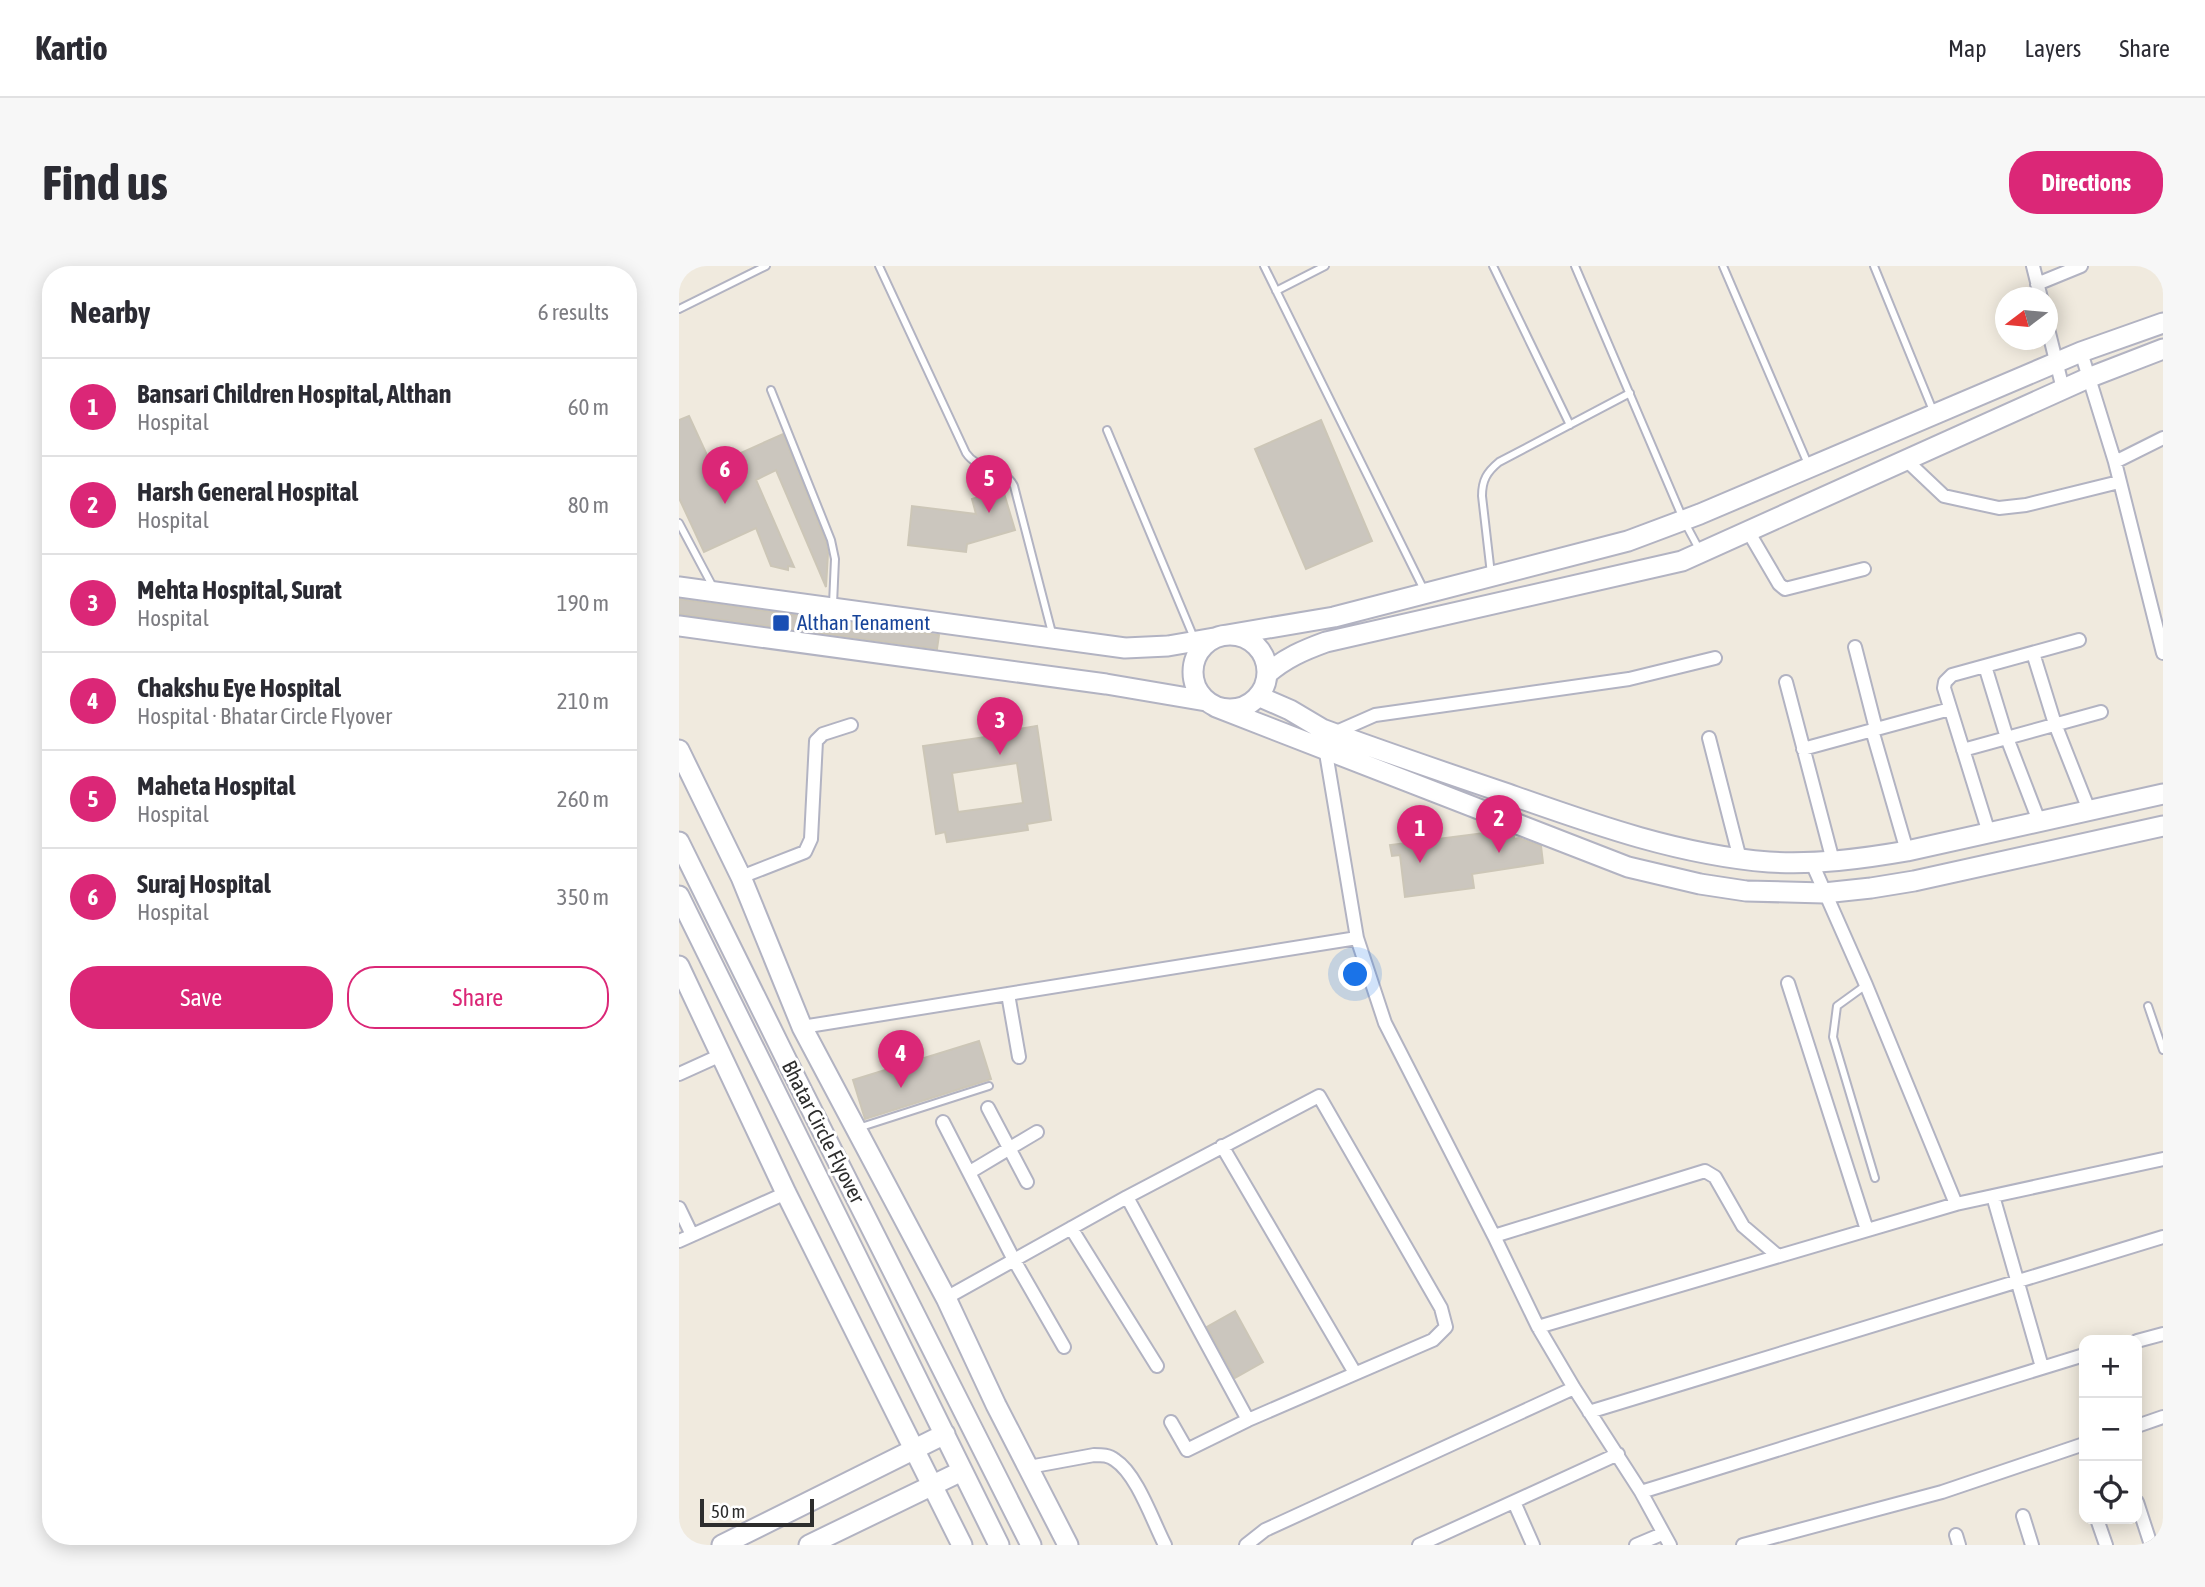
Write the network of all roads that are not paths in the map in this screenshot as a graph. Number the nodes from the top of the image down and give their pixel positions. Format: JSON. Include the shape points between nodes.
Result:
{"nodes":[{"id":1,"x":766,"y":266,"type":"edge"},
{"id":2,"x":879,"y":266,"type":"edge"},
{"id":3,"x":1264,"y":266,"type":"edge"},
{"id":4,"x":1325,"y":266,"type":"edge"},
{"id":5,"x":1493,"y":266,"type":"edge"},
{"id":6,"x":1575,"y":266,"type":"edge"},
{"id":7,"x":1723,"y":266,"type":"edge"},
{"id":8,"x":1874,"y":266,"type":"edge"},
{"id":9,"x":2033,"y":266,"type":"edge"},
{"id":10,"x":2081,"y":266,"type":"edge"},
{"id":11,"x":2037,"y":284,"type":"junction"},
{"id":12,"x":2038,"y":287,"type":"edge"},
{"id":13,"x":1276,"y":291,"type":"junction"},
{"id":14,"x":679,"y":310,"type":"edge"},
{"id":15,"x":2163,"y":323,"type":"edge"},
{"id":16,"x":2163,"y":349,"type":"edge"},
{"id":17,"x":2054,"y":350,"type":"edge"},
{"id":18,"x":2081,"y":352,"type":"junction"},
{"id":19,"x":2057,"y":362,"type":"junction"},
{"id":20,"x":2088,"y":378,"type":"junction"},
{"id":21,"x":2063,"y":389,"type":"junction"},
{"id":22,"x":771,"y":390,"type":"dead end"},
{"id":23,"x":1630,"y":393,"type":"junction"},
{"id":24,"x":1935,"y":415,"type":"junction"},
{"id":25,"x":1570,"y":425,"type":"junction"},
{"id":26,"x":1107,"y":430,"type":"dead end"},
{"id":27,"x":2163,"y":438,"type":"edge"},
{"id":28,"x":1906,"y":460,"type":"junction"},
{"id":29,"x":2115,"y":462,"type":"junction"},
{"id":30,"x":1810,"y":468,"type":"junction"},
{"id":31,"x":2119,"y":482,"type":"junction"},
{"id":32,"x":1684,"y":521,"type":"junction"},
{"id":33,"x":679,"y":523,"type":"edge"},
{"id":34,"x":1748,"y":531,"type":"junction"},
{"id":35,"x":1701,"y":553,"type":"junction"},
{"id":36,"x":1864,"y":569,"type":"dead end"},
{"id":37,"x":1491,"y":576,"type":"junction"},
{"id":38,"x":679,"y":587,"type":"edge"},
{"id":39,"x":715,"y":591,"type":"junction"},
{"id":40,"x":1425,"y":593,"type":"junction"},
{"id":41,"x":832,"y":608,"type":"junction"},
{"id":42,"x":679,"y":626,"type":"edge"},
{"id":43,"x":1054,"y":638,"type":"junction"},
{"id":44,"x":1212,"y":638,"type":"junction"},
{"id":45,"x":2079,"y":640,"type":"dead end"},
{"id":46,"x":1855,"y":647,"type":"dead end"},
{"id":47,"x":2033,"y":653,"type":"junction"},
{"id":48,"x":2163,"y":653,"type":"edge"},
{"id":49,"x":1715,"y":658,"type":"dead end"},
{"id":50,"x":1985,"y":666,"type":"junction"},
{"id":51,"x":1267,"y":674,"type":"junction"},
{"id":52,"x":1786,"y":682,"type":"dead end"},
{"id":53,"x":1258,"y":696,"type":"junction"},
{"id":54,"x":1211,"y":704,"type":"junction"},
{"id":55,"x":1950,"y":709,"type":"junction"},
{"id":56,"x":2101,"y":712,"type":"dead end"},
{"id":57,"x":2055,"y":724,"type":"junction"},
{"id":58,"x":851,"y":725,"type":"dead end"},
{"id":59,"x":1874,"y":730,"type":"junction"},
{"id":60,"x":1327,"y":738,"type":"junction"},
{"id":61,"x":1709,"y":738,"type":"dead end"},
{"id":62,"x":2007,"y":738,"type":"junction"},
{"id":63,"x":1803,"y":749,"type":"junction"},
{"id":64,"x":679,"y":750,"type":"edge"},
{"id":65,"x":1963,"y":750,"type":"junction"},
{"id":66,"x":2163,"y":794,"type":"edge"},
{"id":67,"x":2089,"y":810,"type":"junction"},
{"id":68,"x":2039,"y":821,"type":"junction"},
{"id":69,"x":2163,"y":826,"type":"edge"},
{"id":70,"x":1989,"y":833,"type":"junction"},
{"id":71,"x":679,"y":842,"type":"edge"},
{"id":72,"x":1907,"y":851,"type":"junction"},
{"id":73,"x":1740,"y":859,"type":"junction"},
{"id":74,"x":1833,"y":861,"type":"junction"},
{"id":75,"x":1812,"y":863,"type":"junction"},
{"id":76,"x":741,"y":877,"type":"junction"},
{"id":77,"x":1824,"y":893,"type":"junction"},
{"id":78,"x":679,"y":896,"type":"edge"},
{"id":79,"x":1357,"y":938,"type":"junction"},
{"id":80,"x":681,"y":975,"type":"edge"},
{"id":81,"x":1788,"y":983,"type":"dead end"},
{"id":82,"x":1866,"y":985,"type":"junction"},
{"id":83,"x":1008,"y":994,"type":"junction"},
{"id":84,"x":2148,"y":1006,"type":"dead end"},
{"id":85,"x":802,"y":1027,"type":"junction"},
{"id":86,"x":2163,"y":1050,"type":"edge"},
{"id":87,"x":721,"y":1055,"type":"junction"},
{"id":88,"x":1019,"y":1057,"type":"dead end"},
{"id":89,"x":679,"y":1074,"type":"edge"},
{"id":90,"x":989,"y":1086,"type":"dead end"},
{"id":91,"x":988,"y":1108,"type":"dead end"},
{"id":92,"x":943,"y":1122,"type":"dead end"},
{"id":93,"x":856,"y":1129,"type":"junction"},
{"id":94,"x":1037,"y":1132,"type":"dead end"},
{"id":95,"x":1222,"y":1146,"type":"junction"},
{"id":96,"x":1008,"y":1148,"type":"junction"},
{"id":97,"x":2163,"y":1158,"type":"edge"},
{"id":98,"x":970,"y":1172,"type":"junction"},
{"id":99,"x":1875,"y":1178,"type":"dead end"},
{"id":100,"x":1027,"y":1182,"type":"dead end"},
{"id":101,"x":786,"y":1193,"type":"junction"},
{"id":102,"x":1993,"y":1196,"type":"junction"},
{"id":103,"x":1126,"y":1197,"type":"junction"},
{"id":104,"x":1956,"y":1204,"type":"junction"},
{"id":105,"x":679,"y":1208,"type":"edge"},
{"id":106,"x":1071,"y":1228,"type":"junction"},
{"id":107,"x":1867,"y":1230,"type":"junction"},
{"id":108,"x":692,"y":1235,"type":"junction"},
{"id":109,"x":1494,"y":1236,"type":"junction"},
{"id":110,"x":2163,"y":1237,"type":"edge"},
{"id":111,"x":679,"y":1241,"type":"edge"},
{"id":112,"x":1778,"y":1256,"type":"junction"},
{"id":113,"x":1014,"y":1260,"type":"junction"},
{"id":114,"x":2017,"y":1281,"type":"junction"},
{"id":115,"x":946,"y":1298,"type":"junction"},
{"id":116,"x":1538,"y":1327,"type":"junction"},
{"id":117,"x":2163,"y":1334,"type":"edge"},
{"id":118,"x":2142,"y":1340,"type":"edge"},
{"id":119,"x":1064,"y":1347,"type":"dead end"},
{"id":120,"x":2079,"y":1357,"type":"edge"},
{"id":121,"x":1157,"y":1366,"type":"dead end"},
{"id":122,"x":2042,"y":1367,"type":"junction"},
{"id":123,"x":1355,"y":1373,"type":"junction"},
{"id":124,"x":1574,"y":1388,"type":"junction"},
{"id":125,"x":996,"y":1405,"type":"junction"},
{"id":126,"x":1589,"y":1412,"type":"junction"},
{"id":127,"x":2163,"y":1417,"type":"edge"},
{"id":128,"x":1248,"y":1420,"type":"junction"},
{"id":129,"x":969,"y":1422,"type":"junction"},
{"id":130,"x":1171,"y":1422,"type":"dead end"},
{"id":131,"x":2142,"y":1424,"type":"edge"},
{"id":132,"x":945,"y":1434,"type":"junction"},
{"id":133,"x":1016,"y":1441,"type":"junction"},
{"id":134,"x":2079,"y":1446,"type":"edge"},
{"id":135,"x":915,"y":1450,"type":"junction"},
{"id":136,"x":1618,"y":1454,"type":"junction"},
{"id":137,"x":986,"y":1458,"type":"junction"},
{"id":138,"x":1029,"y":1467,"type":"junction"},
{"id":139,"x":962,"y":1471,"type":"junction"},
{"id":140,"x":932,"y":1486,"type":"junction"},
{"id":141,"x":1641,"y":1492,"type":"junction"},
{"id":142,"x":1514,"y":1502,"type":"junction"},
{"id":143,"x":2023,"y":1516,"type":"dead end"},
{"id":144,"x":2142,"y":1517,"type":"edge"},
{"id":145,"x":2099,"y":1524,"type":"edge"},
{"id":146,"x":1662,"y":1534,"type":"junction"},
{"id":147,"x":1444,"y":1540,"type":"edge"},
{"id":148,"x":722,"y":1545,"type":"edge"},
{"id":149,"x":809,"y":1545,"type":"edge"},
{"id":150,"x":962,"y":1545,"type":"edge"},
{"id":151,"x":999,"y":1545,"type":"edge"},
{"id":152,"x":1031,"y":1545,"type":"edge"},
{"id":153,"x":1068,"y":1545,"type":"edge"},
{"id":154,"x":1165,"y":1545,"type":"edge"},
{"id":155,"x":1246,"y":1545,"type":"edge"},
{"id":156,"x":1419,"y":1545,"type":"edge"},
{"id":157,"x":1533,"y":1545,"type":"edge"},
{"id":158,"x":1636,"y":1545,"type":"edge"},
{"id":159,"x":1670,"y":1545,"type":"edge"},
{"id":160,"x":1743,"y":1545,"type":"edge"},
{"id":161,"x":2032,"y":1545,"type":"edge"},
{"id":162,"x":2106,"y":1545,"type":"edge"},
{"id":163,"x":2151,"y":1545,"type":"edge"}],
"edges":[{"from":1,"to":14,"type":"lane"},
{"from":2,"to":43,"type":"lane","via":[[966,453],[975,463],[1007,476],[1014,486]]},
{"from":3,"to":13,"type":"lane"},
{"from":4,"to":13,"type":"lane"},
{"from":5,"to":25,"type":"lane"},
{"from":6,"to":23,"type":"lane"},
{"from":7,"to":30,"type":"lane"},
{"from":8,"to":24,"type":"lane"},
{"from":9,"to":11,"type":"street"},
{"from":10,"to":11,"type":"street"},
{"from":11,"to":12,"type":"street"},
{"from":13,"to":40,"type":"lane"},
{"from":15,"to":18,"type":"main road"},
{"from":16,"to":20,"type":"main road"},
{"from":17,"to":19,"type":"street"},
{"from":18,"to":19,"type":"main road"},
{"from":18,"to":20,"type":"street"},
{"from":19,"to":21,"type":"street"},
{"from":19,"to":24,"type":"main road"},
{"from":20,"to":21,"type":"main road"},
{"from":20,"to":29,"type":"street"},
{"from":21,"to":28,"type":"main road"},
{"from":22,"to":41,"type":"lane","via":[[831,540],[835,559]]},
{"from":23,"to":25,"type":"lane"},
{"from":23,"to":32,"type":"lane"},
{"from":24,"to":30,"type":"main road"},
{"from":25,"to":37,"type":"lane","via":[[1488,472],[1482,496]]},
{"from":26,"to":44,"type":"lane"},
{"from":27,"to":29,"type":"street"},
{"from":28,"to":31,"type":"street","via":[[1944,496],[1999,508]]},
{"from":28,"to":34,"type":"main road"},
{"from":29,"to":31,"type":"street"},
{"from":30,"to":32,"type":"main road"},
{"from":31,"to":48,"type":"street"},
{"from":32,"to":35,"type":"lane"},
{"from":32,"to":37,"type":"main road","via":[[1628,541]]},
{"from":33,"to":39,"type":"lane"},
{"from":34,"to":35,"type":"main road"},
{"from":34,"to":36,"type":"street","via":[[1785,589]]},
{"from":35,"to":51,"type":"main road","via":[[1326,642],[1281,661]]},
{"from":37,"to":40,"type":"main road"},
{"from":38,"to":39,"type":"main road"},
{"from":39,"to":41,"type":"main road"},
{"from":40,"to":44,"type":"main road","via":[[1334,617]]},
{"from":41,"to":43,"type":"main road"},
{"from":42,"to":54,"type":"main road","via":[[1106,684]]},
{"from":43,"to":44,"type":"main road","via":[[1125,648]]},
{"from":44,"to":51,"type":"main road","via":[[1239,636],[1251,642],[1260,651]]},
{"from":44,"to":54,"type":"main road","via":[[1196,656],[1193,668],[1193,681]]},
{"from":45,"to":47,"type":"street"},
{"from":46,"to":59,"type":"street"},
{"from":47,"to":50,"type":"street"},
{"from":47,"to":57,"type":"street"},
{"from":49,"to":60,"type":"street","via":[[1629,679],[1375,716]]},
{"from":50,"to":55,"type":"street","via":[[1948,677],[1944,688]]},
{"from":50,"to":62,"type":"street"},
{"from":51,"to":53,"type":"main road"},
{"from":52,"to":63,"type":"street"},
{"from":53,"to":54,"type":"main road","via":[[1239,708]]},
{"from":53,"to":60,"type":"main road","via":[[1290,710]]},
{"from":54,"to":60,"type":"main road"},
{"from":55,"to":59,"type":"street"},
{"from":55,"to":65,"type":"street"},
{"from":56,"to":57,"type":"street"},
{"from":57,"to":62,"type":"street"},
{"from":57,"to":67,"type":"street"},
{"from":58,"to":76,"type":"street","via":[[816,741],[811,839],[805,852]]},
{"from":59,"to":63,"type":"street"},
{"from":59,"to":72,"type":"street"},
{"from":60,"to":73,"type":"main road","via":[[1635,837]]},
{"from":60,"to":77,"type":"main road","via":[[1628,867],[1746,891]]},
{"from":60,"to":79,"type":"street"},
{"from":61,"to":73,"type":"street"},
{"from":62,"to":65,"type":"street"},
{"from":62,"to":68,"type":"street"},
{"from":63,"to":74,"type":"street"},
{"from":64,"to":76,"type":"main road"},
{"from":65,"to":70,"type":"street"},
{"from":66,"to":67,"type":"main road"},
{"from":67,"to":68,"type":"main road"},
{"from":68,"to":70,"type":"main road"},
{"from":69,"to":77,"type":"main road","via":[[1914,880]]},
{"from":70,"to":72,"type":"main road"},
{"from":71,"to":129,"type":"main road","name":"Bhatar Circle Flyover"},
{"from":72,"to":74,"type":"main road"},
{"from":73,"to":75,"type":"main road"},
{"from":74,"to":75,"type":"main road"},
{"from":75,"to":77,"type":"street"},
{"from":76,"to":85,"type":"main road"},
{"from":77,"to":82,"type":"street"},
{"from":78,"to":132,"type":"main road","name":"Bhatar Circle Flyover"},
{"from":79,"to":83,"type":"street"},
{"from":79,"to":109,"type":"street","via":[[1385,1023]]},
{"from":80,"to":87,"type":"main road"},
{"from":81,"to":107,"type":"street"},
{"from":82,"to":99,"type":"lane","via":[[1837,1006],[1833,1037]]},
{"from":82,"to":104,"type":"street"},
{"from":83,"to":85,"type":"street"},
{"from":83,"to":88,"type":"street"},
{"from":84,"to":86,"type":"lane"},
{"from":85,"to":93,"type":"main road"},
{"from":87,"to":89,"type":"street"},
{"from":87,"to":101,"type":"main road"},
{"from":90,"to":93,"type":"lane"},
{"from":91,"to":96,"type":"street"},
{"from":92,"to":98,"type":"street"},
{"from":93,"to":115,"type":"main road"},
{"from":94,"to":96,"type":"street"},
{"from":95,"to":103,"type":"street"},
{"from":95,"to":123,"type":"street"},
{"from":95,"to":123,"type":"street","via":[[1319,1096],[1446,1320],[1446,1327],[1433,1340]]},
{"from":96,"to":98,"type":"street"},
{"from":96,"to":100,"type":"street"},
{"from":97,"to":102,"type":"street"},
{"from":98,"to":113,"type":"street"},
{"from":101,"to":108,"type":"street"},
{"from":101,"to":135,"type":"main road"},
{"from":102,"to":104,"type":"street"},
{"from":102,"to":114,"type":"street"},
{"from":103,"to":106,"type":"street"},
{"from":103,"to":128,"type":"street"},
{"from":104,"to":107,"type":"street"},
{"from":105,"to":108,"type":"street"},
{"from":106,"to":113,"type":"street"},
{"from":106,"to":121,"type":"street"},
{"from":107,"to":112,"type":"street"},
{"from":108,"to":111,"type":"street"},
{"from":109,"to":112,"type":"street","via":[[1705,1171],[1715,1177],[1743,1226]]},
{"from":109,"to":116,"type":"street"},
{"from":110,"to":114,"type":"street"},
{"from":112,"to":116,"type":"street"},
{"from":113,"to":115,"type":"street"},
{"from":113,"to":119,"type":"street"},
{"from":114,"to":122,"type":"street"},
{"from":114,"to":126,"type":"street"},
{"from":115,"to":125,"type":"main road"},
{"from":116,"to":124,"type":"street"},
{"from":117,"to":118,"type":"street"},
{"from":120,"to":122,"type":"street"},
{"from":122,"to":141,"type":"street"},
{"from":123,"to":128,"type":"street"},
{"from":124,"to":126,"type":"street"},
{"from":124,"to":155,"type":"street","via":[[1265,1530]]},
{"from":125,"to":129,"type":"main road"},
{"from":125,"to":133,"type":"main road"},
{"from":126,"to":136,"type":"street"},
{"from":127,"to":131,"type":"street"},
{"from":128,"to":130,"type":"street","via":[[1187,1450]]},
{"from":129,"to":137,"type":"main road","name":"Bhatar Circle Flyover"},
{"from":132,"to":135,"type":"main road"},
{"from":132,"to":139,"type":"main road","name":"Bhatar Circle Flyover"},
{"from":133,"to":137,"type":"main road"},
{"from":133,"to":138,"type":"main road"},
{"from":134,"to":160,"type":"street","via":[[1942,1492]]},
{"from":135,"to":140,"type":"main road"},
{"from":135,"to":148,"type":"main road"},
{"from":136,"to":141,"type":"street"},
{"from":136,"to":142,"type":"street"},
{"from":137,"to":152,"type":"main road","name":"Bhatar Circle Flyover"},
{"from":138,"to":153,"type":"main road"},
{"from":138,"to":154,"type":"street","via":[[1094,1455],[1115,1460],[1133,1481]]},
{"from":139,"to":140,"type":"main road"},
{"from":139,"to":151,"type":"main road","name":"Bhatar Circle Flyover"},
{"from":140,"to":149,"type":"main road"},
{"from":140,"to":150,"type":"main road"},
{"from":141,"to":146,"type":"street"},
{"from":142,"to":147,"type":"street"},
{"from":142,"to":157,"type":"street"},
{"from":143,"to":161,"type":"street"},
{"from":144,"to":163,"type":"street"},
{"from":145,"to":162,"type":"street"},
{"from":146,"to":158,"type":"street"},
{"from":146,"to":159,"type":"street"},
{"from":147,"to":156,"type":"street"}]}
